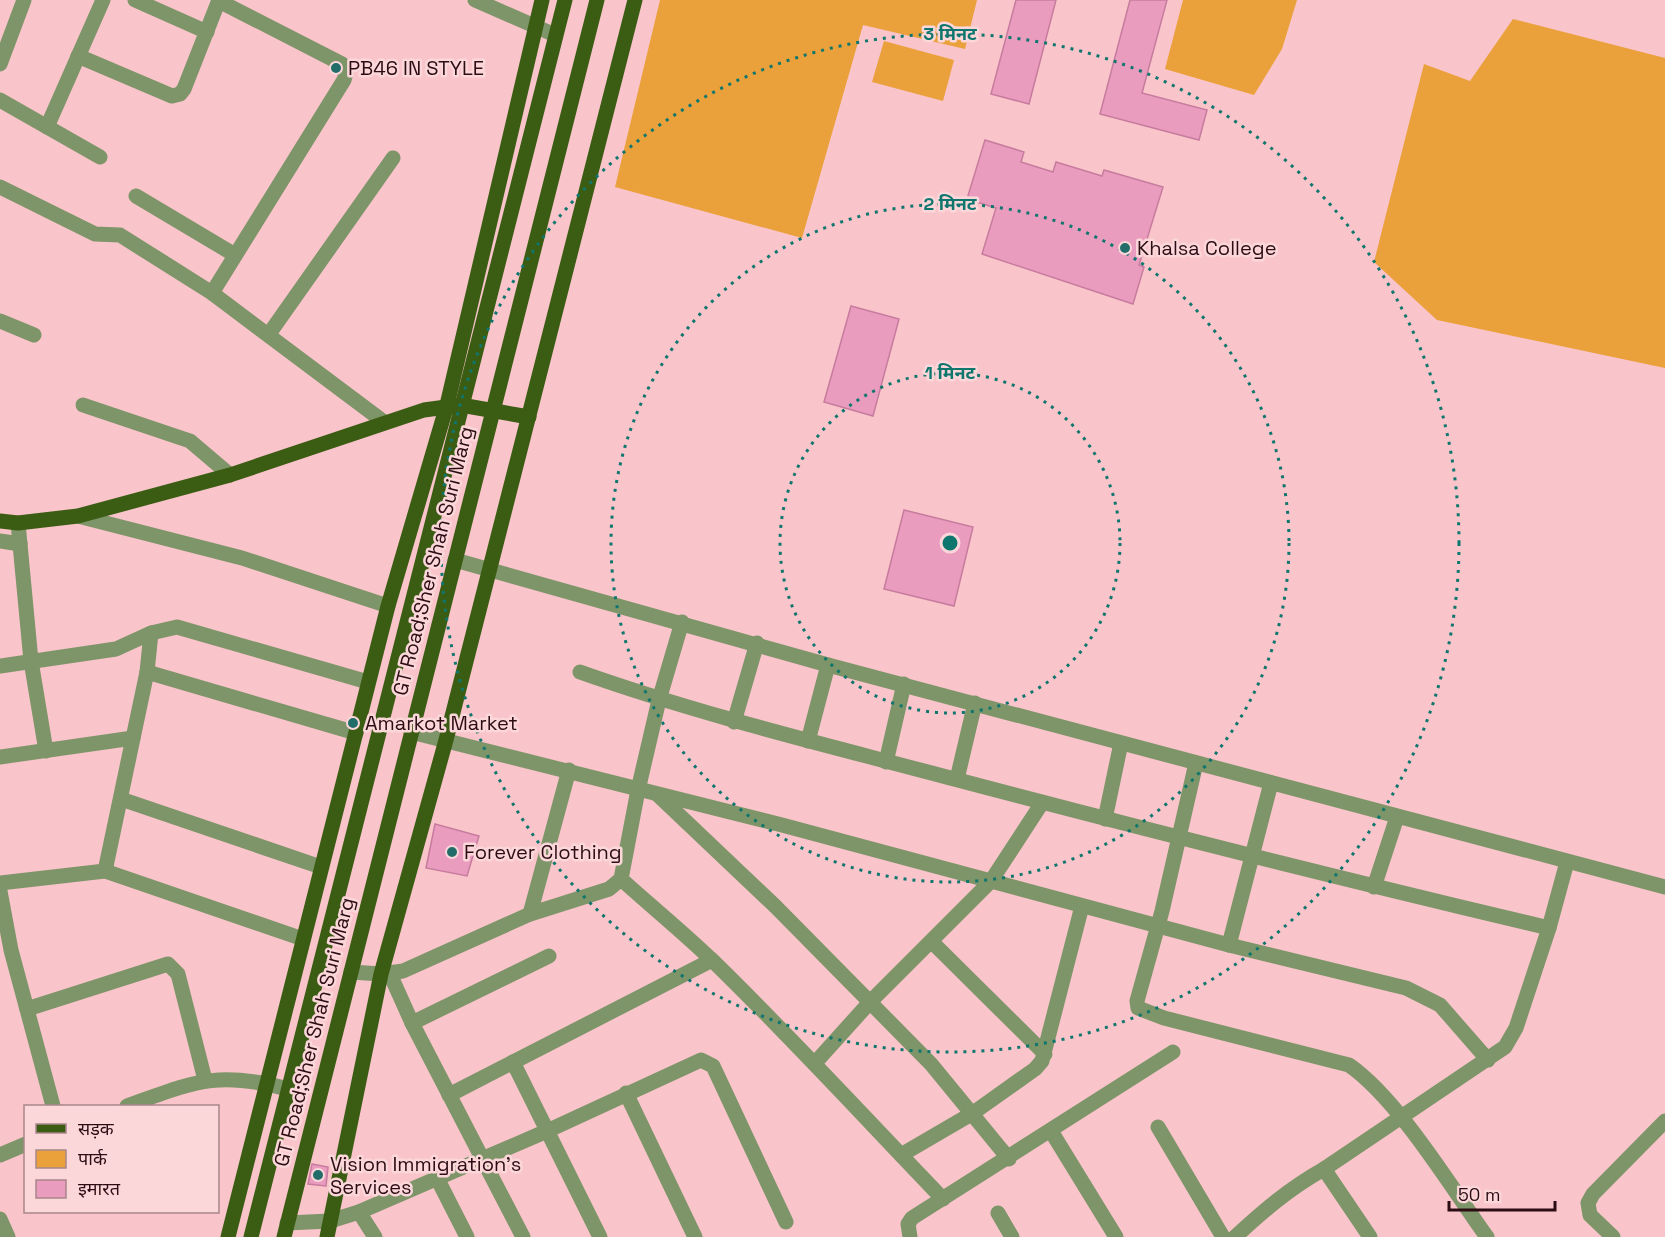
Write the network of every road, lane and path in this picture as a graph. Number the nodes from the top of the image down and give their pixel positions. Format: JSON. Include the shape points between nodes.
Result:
{"nodes":[{"id":1,"x":24,"y":0,"type":"edge"},
{"id":2,"x":103,"y":0,"type":"edge"},
{"id":3,"x":135,"y":0,"type":"edge"},
{"id":4,"x":475,"y":0,"type":"edge"},
{"id":5,"x":542,"y":0,"type":"edge"},
{"id":6,"x":565,"y":0,"type":"edge"},
{"id":7,"x":597,"y":0,"type":"edge"},
{"id":8,"x":635,"y":0,"type":"edge"},
{"id":9,"x":219,"y":1,"type":"edge"},
{"id":10,"x":536,"y":27,"type":"junction"},
{"id":11,"x":207,"y":32,"type":"junction"},
{"id":12,"x":555,"y":35,"type":"junction"},
{"id":13,"x":4,"y":46,"type":"edge"},
{"id":14,"x":78,"y":56,"type":"junction"},
{"id":15,"x":0,"y":64,"type":"edge"},
{"id":16,"x":0,"y":100,"type":"edge"},
{"id":17,"x":47,"y":127,"type":"junction"},
{"id":18,"x":100,"y":157,"type":"dead end"},
{"id":19,"x":393,"y":158,"type":"dead end"},
{"id":20,"x":0,"y":187,"type":"edge"},
{"id":21,"x":136,"y":196,"type":"dead end"},
{"id":22,"x":235,"y":255,"type":"junction"},
{"id":23,"x":212,"y":293,"type":"junction"},
{"id":24,"x":0,"y":321,"type":"edge"},
{"id":25,"x":269,"y":334,"type":"junction"},
{"id":26,"x":34,"y":335,"type":"dead end"},
{"id":27,"x":83,"y":405,"type":"dead end"},
{"id":28,"x":454,"y":405,"type":"junction"},
{"id":29,"x":492,"y":410,"type":"junction"},
{"id":30,"x":529,"y":417,"type":"junction"},
{"id":31,"x":384,"y":422,"type":"junction"},
{"id":32,"x":230,"y":475,"type":"junction"},
{"id":33,"x":78,"y":516,"type":"junction"},
{"id":34,"x":0,"y":521,"type":"edge"},
{"id":35,"x":18,"y":523,"type":"junction"},
{"id":36,"x":0,"y":541,"type":"edge"},
{"id":37,"x":20,"y":544,"type":"junction"},
{"id":38,"x":455,"y":560,"type":"junction"},
{"id":39,"x":490,"y":569,"type":"junction"},
{"id":40,"x":388,"y":606,"type":"junction"},
{"id":41,"x":682,"y":622,"type":"junction"},
{"id":42,"x":151,"y":633,"type":"junction"},
{"id":43,"x":756,"y":643,"type":"junction"},
{"id":44,"x":30,"y":661,"type":"junction"},
{"id":45,"x":828,"y":665,"type":"junction"},
{"id":46,"x":0,"y":666,"type":"edge"},
{"id":47,"x":147,"y":672,"type":"junction"},
{"id":48,"x":580,"y":672,"type":"dead end"},
{"id":49,"x":368,"y":682,"type":"junction"},
{"id":50,"x":904,"y":684,"type":"junction"},
{"id":51,"x":659,"y":700,"type":"junction"},
{"id":52,"x":975,"y":703,"type":"junction"},
{"id":53,"x":734,"y":722,"type":"junction"},
{"id":54,"x":411,"y":732,"type":"junction"},
{"id":55,"x":357,"y":733,"type":"junction"},
{"id":56,"x":133,"y":738,"type":"junction"},
{"id":57,"x":446,"y":740,"type":"junction"},
{"id":58,"x":808,"y":741,"type":"junction"},
{"id":59,"x":1121,"y":743,"type":"junction"},
{"id":60,"x":46,"y":751,"type":"junction"},
{"id":61,"x":0,"y":757,"type":"edge"},
{"id":62,"x":886,"y":762,"type":"junction"},
{"id":63,"x":1196,"y":763,"type":"junction"},
{"id":64,"x":569,"y":770,"type":"junction"},
{"id":65,"x":957,"y":779,"type":"junction"},
{"id":66,"x":1271,"y":783,"type":"junction"},
{"id":67,"x":638,"y":790,"type":"junction"},
{"id":68,"x":658,"y":795,"type":"junction"},
{"id":69,"x":121,"y":799,"type":"junction"},
{"id":70,"x":1042,"y":803,"type":"junction"},
{"id":71,"x":1397,"y":817,"type":"junction"},
{"id":72,"x":1106,"y":819,"type":"junction"},
{"id":73,"x":1179,"y":836,"type":"junction"},
{"id":74,"x":1252,"y":854,"type":"junction"},
{"id":75,"x":1567,"y":862,"type":"junction"},
{"id":76,"x":321,"y":867,"type":"junction"},
{"id":77,"x":105,"y":871,"type":"junction"},
{"id":78,"x":621,"y":879,"type":"junction"},
{"id":79,"x":991,"y":881,"type":"junction"},
{"id":80,"x":0,"y":883,"type":"edge"},
{"id":81,"x":1374,"y":887,"type":"junction"},
{"id":82,"x":1665,"y":887,"type":"edge"},
{"id":83,"x":0,"y":891,"type":"edge"},
{"id":84,"x":1082,"y":906,"type":"junction"},
{"id":85,"x":531,"y":914,"type":"junction"},
{"id":86,"x":1159,"y":926,"type":"junction"},
{"id":87,"x":1549,"y":928,"type":"junction"},
{"id":88,"x":303,"y":939,"type":"junction"},
{"id":89,"x":932,"y":942,"type":"junction"},
{"id":90,"x":1229,"y":945,"type":"junction"},
{"id":91,"x":549,"y":956,"type":"dead end"},
{"id":92,"x":712,"y":960,"type":"junction"},
{"id":93,"x":351,"y":972,"type":"junction"},
{"id":94,"x":386,"y":974,"type":"junction"},
{"id":95,"x":870,"y":1002,"type":"junction"},
{"id":96,"x":27,"y":1009,"type":"junction"},
{"id":97,"x":412,"y":1023,"type":"junction"},
{"id":98,"x":1173,"y":1052,"type":"dead end"},
{"id":99,"x":1045,"y":1054,"type":"junction"},
{"id":100,"x":1488,"y":1060,"type":"junction"},
{"id":101,"x":513,"y":1062,"type":"junction"},
{"id":102,"x":815,"y":1063,"type":"junction"},
{"id":103,"x":205,"y":1080,"type":"junction"},
{"id":104,"x":266,"y":1083,"type":"junction"},
{"id":105,"x":288,"y":1089,"type":"junction"},
{"id":106,"x":626,"y":1093,"type":"junction"},
{"id":107,"x":449,"y":1095,"type":"junction"},
{"id":108,"x":52,"y":1105,"type":"edge"},
{"id":109,"x":134,"y":1105,"type":"edge"},
{"id":110,"x":973,"y":1113,"type":"junction"},
{"id":111,"x":1401,"y":1118,"type":"junction"},
{"id":112,"x":1665,"y":1121,"type":"edge"},
{"id":113,"x":1158,"y":1127,"type":"dead end"},
{"id":114,"x":547,"y":1131,"type":"junction"},
{"id":115,"x":1051,"y":1131,"type":"junction"},
{"id":116,"x":24,"y":1145,"type":"edge"},
{"id":117,"x":0,"y":1155,"type":"edge"},
{"id":118,"x":901,"y":1155,"type":"junction"},
{"id":119,"x":482,"y":1158,"type":"junction"},
{"id":120,"x":1009,"y":1159,"type":"junction"},
{"id":121,"x":1324,"y":1169,"type":"junction"},
{"id":122,"x":437,"y":1178,"type":"junction"},
{"id":123,"x":943,"y":1199,"type":"junction"},
{"id":124,"x":359,"y":1212,"type":"junction"},
{"id":125,"x":998,"y":1213,"type":"dead end"},
{"id":126,"x":0,"y":1219,"type":"edge"},
{"id":127,"x":330,"y":1221,"type":"junction"},
{"id":128,"x":786,"y":1222,"type":"dead end"},
{"id":129,"x":285,"y":1230,"type":"edge"},
{"id":130,"x":8,"y":1237,"type":"edge"},
{"id":131,"x":228,"y":1237,"type":"edge"},
{"id":132,"x":251,"y":1237,"type":"edge"},
{"id":133,"x":327,"y":1237,"type":"edge"},
{"id":134,"x":375,"y":1237,"type":"edge"},
{"id":135,"x":467,"y":1237,"type":"edge"},
{"id":136,"x":523,"y":1237,"type":"edge"},
{"id":137,"x":600,"y":1237,"type":"edge"},
{"id":138,"x":694,"y":1237,"type":"edge"},
{"id":139,"x":910,"y":1237,"type":"edge"},
{"id":140,"x":1012,"y":1237,"type":"edge"},
{"id":141,"x":1116,"y":1237,"type":"edge"},
{"id":142,"x":1223,"y":1237,"type":"edge"},
{"id":143,"x":1235,"y":1237,"type":"edge"},
{"id":144,"x":1370,"y":1237,"type":"edge"},
{"id":145,"x":1487,"y":1237,"type":"edge"},
{"id":146,"x":1613,"y":1237,"type":"edge"}],
"edges":[{"from":1,"to":13,"type":"street"},
{"from":2,"to":14,"type":"street"},
{"from":3,"to":11,"type":"street"},
{"from":4,"to":10,"type":"street"},
{"from":5,"to":10,"type":"main road"},
{"from":6,"to":12,"type":"main road","name":"GT Road;Sher Shah Suri Marg"},
{"from":7,"to":29,"type":"main road","name":"GT Road;Sher Shah Suri Marg"},
{"from":8,"to":30,"type":"main road"},
{"from":9,"to":11,"type":"street"},
{"from":9,"to":22,"type":"street","via":[[342,64],[346,73]]},
{"from":10,"to":12,"type":"street"},
{"from":10,"to":28,"type":"main road"},
{"from":11,"to":14,"type":"street","via":[[184,89],[177,96]]},
{"from":12,"to":28,"type":"main road","name":"GT Road;Sher Shah Suri Marg"},
{"from":13,"to":15,"type":"street"},
{"from":14,"to":17,"type":"street"},
{"from":16,"to":17,"type":"street"},
{"from":17,"to":18,"type":"street"},
{"from":19,"to":25,"type":"street"},
{"from":20,"to":23,"type":"street","via":[[95,234],[120,235]]},
{"from":21,"to":22,"type":"street"},
{"from":22,"to":23,"type":"street"},
{"from":23,"to":25,"type":"street"},
{"from":24,"to":26,"type":"street"},
{"from":25,"to":31,"type":"street"},
{"from":27,"to":32,"type":"street","via":[[190,441]]},
{"from":28,"to":29,"type":"main road"},
{"from":28,"to":31,"type":"main road"},
{"from":28,"to":40,"type":"main road"},
{"from":28,"to":105,"type":"main road","name":"GT Road;Sher Shah Suri Marg"},
{"from":29,"to":30,"type":"main road"},
{"from":29,"to":38,"type":"main road","name":"GT Road;Sher Shah Suri Marg"},
{"from":30,"to":39,"type":"main road"},
{"from":31,"to":32,"type":"main road"},
{"from":32,"to":33,"type":"main road"},
{"from":33,"to":35,"type":"main road"},
{"from":33,"to":40,"type":"street","via":[[242,558]]},
{"from":34,"to":35,"type":"main road"},
{"from":35,"to":37,"type":"street"},
{"from":36,"to":37,"type":"street"},
{"from":37,"to":44,"type":"street"},
{"from":38,"to":39,"type":"street"},
{"from":38,"to":54,"type":"main road","name":"GT Road;Sher Shah Suri Marg"},
{"from":39,"to":41,"type":"street"},
{"from":39,"to":57,"type":"main road"},
{"from":40,"to":49,"type":"main road"},
{"from":41,"to":43,"type":"street"},
{"from":41,"to":51,"type":"street"},
{"from":42,"to":44,"type":"street","via":[[116,649]]},
{"from":42,"to":47,"type":"street"},
{"from":42,"to":49,"type":"street","via":[[169,627],[187,628]]},
{"from":43,"to":45,"type":"street"},
{"from":43,"to":53,"type":"street"},
{"from":44,"to":46,"type":"street"},
{"from":44,"to":60,"type":"street"},
{"from":45,"to":50,"type":"street"},
{"from":45,"to":58,"type":"street"},
{"from":47,"to":55,"type":"street"},
{"from":47,"to":56,"type":"street"},
{"from":48,"to":51,"type":"street"},
{"from":49,"to":55,"type":"main road"},
{"from":50,"to":52,"type":"street"},
{"from":50,"to":62,"type":"street"},
{"from":51,"to":53,"type":"street"},
{"from":51,"to":67,"type":"street"},
{"from":52,"to":59,"type":"street"},
{"from":52,"to":65,"type":"street"},
{"from":53,"to":58,"type":"street"},
{"from":54,"to":57,"type":"street"},
{"from":54,"to":93,"type":"main road","name":"GT Road;Sher Shah Suri Marg"},
{"from":55,"to":76,"type":"main road"},
{"from":56,"to":60,"type":"street"},
{"from":56,"to":69,"type":"street"},
{"from":57,"to":64,"type":"street"},
{"from":57,"to":94,"type":"main road"},
{"from":58,"to":62,"type":"street"},
{"from":59,"to":63,"type":"street"},
{"from":59,"to":72,"type":"street"},
{"from":60,"to":61,"type":"street"},
{"from":62,"to":65,"type":"street"},
{"from":63,"to":66,"type":"street"},
{"from":63,"to":73,"type":"street"},
{"from":64,"to":67,"type":"street"},
{"from":64,"to":85,"type":"street"},
{"from":65,"to":70,"type":"street"},
{"from":66,"to":71,"type":"street"},
{"from":66,"to":74,"type":"street"},
{"from":67,"to":68,"type":"street"},
{"from":67,"to":78,"type":"street"},
{"from":68,"to":79,"type":"street"},
{"from":68,"to":95,"type":"street"},
{"from":69,"to":76,"type":"street"},
{"from":69,"to":77,"type":"street"},
{"from":70,"to":72,"type":"street"},
{"from":70,"to":79,"type":"street"},
{"from":71,"to":75,"type":"street"},
{"from":71,"to":81,"type":"street"},
{"from":72,"to":73,"type":"street"},
{"from":73,"to":74,"type":"street"},
{"from":73,"to":86,"type":"street"},
{"from":74,"to":81,"type":"street"},
{"from":74,"to":90,"type":"street"},
{"from":75,"to":82,"type":"street"},
{"from":75,"to":87,"type":"street"},
{"from":76,"to":88,"type":"main road"},
{"from":77,"to":80,"type":"street"},
{"from":77,"to":88,"type":"street"},
{"from":78,"to":85,"type":"street","via":[[609,889]]},
{"from":78,"to":92,"type":"street"},
{"from":79,"to":84,"type":"street"},
{"from":79,"to":89,"type":"street"},
{"from":81,"to":87,"type":"street"},
{"from":83,"to":96,"type":"street"},
{"from":84,"to":86,"type":"street"},
{"from":84,"to":99,"type":"street"},
{"from":85,"to":94,"type":"street","via":[[409,969]]},
{"from":86,"to":90,"type":"street"},
{"from":86,"to":111,"type":"street","via":[[1137,1001],[1139,1011],[1349,1065]]},
{"from":87,"to":100,"type":"street","via":[[1512,1038]]},
{"from":88,"to":104,"type":"main road"},
{"from":89,"to":95,"type":"street"},
{"from":89,"to":99,"type":"street"},
{"from":90,"to":100,"type":"street","via":[[1417,992],[1440,1005]]},
{"from":91,"to":97,"type":"street"},
{"from":92,"to":101,"type":"street"},
{"from":92,"to":102,"type":"street"},
{"from":93,"to":94,"type":"street"},
{"from":93,"to":129,"type":"main road","name":"GT Road;Sher Shah Suri Marg"},
{"from":94,"to":97,"type":"street"},
{"from":94,"to":127,"type":"main road"},
{"from":95,"to":102,"type":"street"},
{"from":95,"to":110,"type":"street"},
{"from":96,"to":103,"type":"street","via":[[168,964],[178,974]]},
{"from":96,"to":108,"type":"street"},
{"from":97,"to":107,"type":"street"},
{"from":98,"to":115,"type":"street"},
{"from":99,"to":110,"type":"street","via":[[1035,1069]]},
{"from":100,"to":111,"type":"street"},
{"from":101,"to":107,"type":"street"},
{"from":101,"to":114,"type":"street"},
{"from":102,"to":118,"type":"street"},
{"from":103,"to":104,"type":"street"},
{"from":103,"to":109,"type":"street"},
{"from":104,"to":105,"type":"street"},
{"from":104,"to":131,"type":"main road"},
{"from":105,"to":132,"type":"main road","name":"GT Road;Sher Shah Suri Marg"},
{"from":106,"to":114,"type":"street"},
{"from":106,"to":128,"type":"street","via":[[701,1060],[710,1063]]},
{"from":106,"to":138,"type":"street"},
{"from":107,"to":119,"type":"street"},
{"from":110,"to":118,"type":"street"},
{"from":110,"to":120,"type":"street"},
{"from":111,"to":121,"type":"street"},
{"from":111,"to":145,"type":"street"},
{"from":112,"to":146,"type":"street","via":[[1588,1203],[1590,1215]]},
{"from":113,"to":142,"type":"street"},
{"from":114,"to":119,"type":"street"},
{"from":114,"to":137,"type":"street"},
{"from":115,"to":120,"type":"street"},
{"from":115,"to":141,"type":"street"},
{"from":116,"to":117,"type":"street"},
{"from":118,"to":123,"type":"street"},
{"from":119,"to":122,"type":"street"},
{"from":119,"to":136,"type":"street"},
{"from":120,"to":123,"type":"street"},
{"from":121,"to":143,"type":"street","via":[[1272,1203]]},
{"from":121,"to":144,"type":"street"},
{"from":122,"to":124,"type":"street"},
{"from":122,"to":135,"type":"street"},
{"from":123,"to":139,"type":"street","via":[[912,1218],[907,1229]]},
{"from":124,"to":127,"type":"street"},
{"from":124,"to":134,"type":"street"},
{"from":125,"to":140,"type":"street"},
{"from":126,"to":130,"type":"street"},
{"from":127,"to":129,"type":"street"},
{"from":127,"to":133,"type":"main road"}]}
